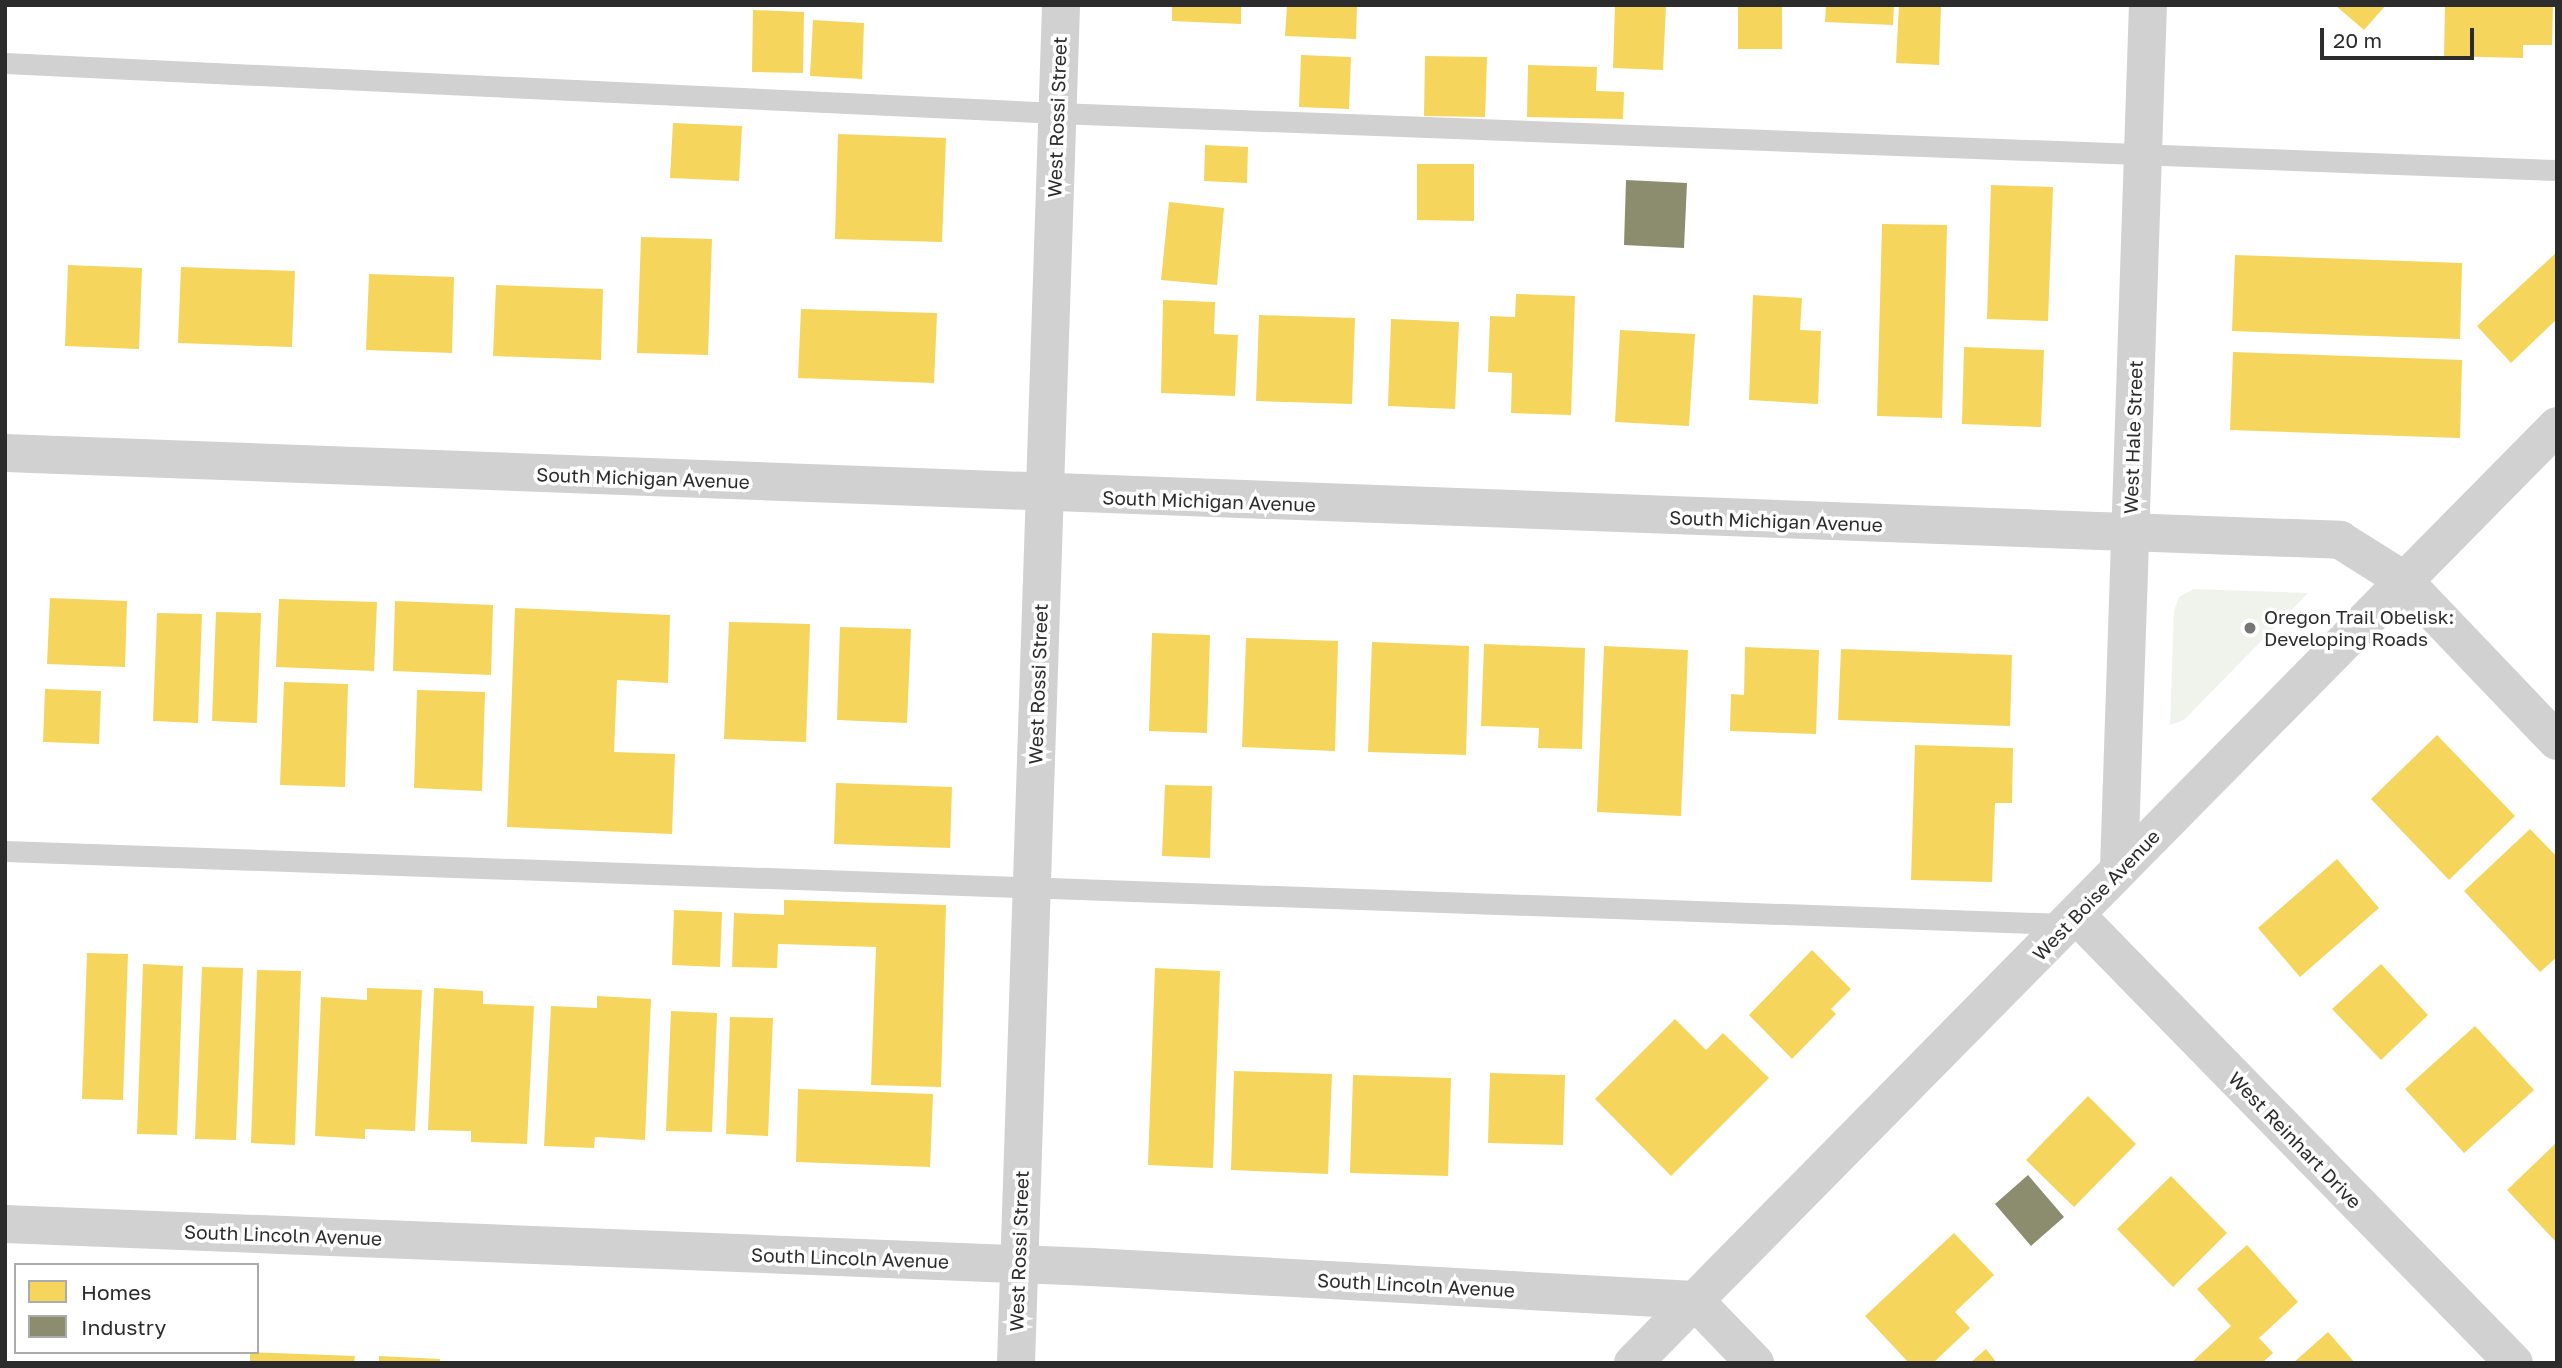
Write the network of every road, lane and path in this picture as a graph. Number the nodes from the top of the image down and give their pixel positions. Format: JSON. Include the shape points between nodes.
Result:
{"nodes":[{"id":1,"x":1061,"y":5,"type":"edge"},
{"id":2,"x":2148,"y":5,"type":"edge"},
{"id":3,"x":5,"y":62,"type":"edge"},
{"id":4,"x":1057,"y":113,"type":"junction"},
{"id":5,"x":2142,"y":154,"type":"junction"},
{"id":6,"x":2557,"y":170,"type":"edge"},
{"id":7,"x":2557,"y":426,"type":"edge"},
{"id":8,"x":5,"y":453,"type":"edge"},
{"id":9,"x":1045,"y":495,"type":"junction"},
{"id":10,"x":2130,"y":534,"type":"junction"},
{"id":11,"x":2402,"y":579,"type":"junction"},
{"id":12,"x":2557,"y":741,"type":"edge"},
{"id":13,"x":5,"y":851,"type":"edge"},
{"id":14,"x":2119,"y":870,"type":"junction"},
{"id":15,"x":1032,"y":884,"type":"junction"},
{"id":16,"x":2073,"y":920,"type":"junction"},
{"id":17,"x":5,"y":1224,"type":"edge"},
{"id":18,"x":1019,"y":1265,"type":"junction"},
{"id":19,"x":1694,"y":1300,"type":"junction"},
{"id":20,"x":1016,"y":1363,"type":"edge"},
{"id":21,"x":1633,"y":1363,"type":"edge"},
{"id":22,"x":1755,"y":1363,"type":"edge"},
{"id":23,"x":2514,"y":1363,"type":"edge"}],
"edges":[{"from":1,"to":4,"type":"street","name":"West Rossi Street"},
{"from":2,"to":5,"type":"street","name":"West Hale Street"},
{"from":3,"to":4,"type":"lane"},
{"from":4,"to":5,"type":"lane"},
{"from":4,"to":9,"type":"street","name":"West Rossi Street"},
{"from":5,"to":6,"type":"lane"},
{"from":5,"to":10,"type":"street","name":"West Hale Street"},
{"from":7,"to":11,"type":"street","name":"West Boise Avenue"},
{"from":8,"to":9,"type":"street","name":"South Michigan Avenue"},
{"from":9,"to":10,"type":"street","name":"South Michigan Avenue"},
{"from":9,"to":15,"type":"street","name":"West Rossi Street"},
{"from":10,"to":11,"type":"street","name":"South Michigan Avenue","via":[[2340,540]]},
{"from":10,"to":14,"type":"street","name":"West Hale Street"},
{"from":11,"to":12,"type":"street","name":"South Michigan Avenue"},
{"from":11,"to":14,"type":"street","name":"West Boise Avenue"},
{"from":13,"to":15,"type":"lane"},
{"from":14,"to":16,"type":"street","name":"West Boise Avenue"},
{"from":15,"to":16,"type":"lane"},
{"from":15,"to":18,"type":"street","name":"West Rossi Street"},
{"from":16,"to":19,"type":"street","name":"West Boise Avenue"},
{"from":16,"to":23,"type":"street","name":"West Reinhart Drive"},
{"from":17,"to":18,"type":"street","name":"South Lincoln Avenue"},
{"from":18,"to":19,"type":"street","name":"South Lincoln Avenue"},
{"from":18,"to":20,"type":"street","name":"West Rossi Street"},
{"from":19,"to":21,"type":"street","name":"West Boise Avenue"},
{"from":19,"to":22,"type":"street"}]}
